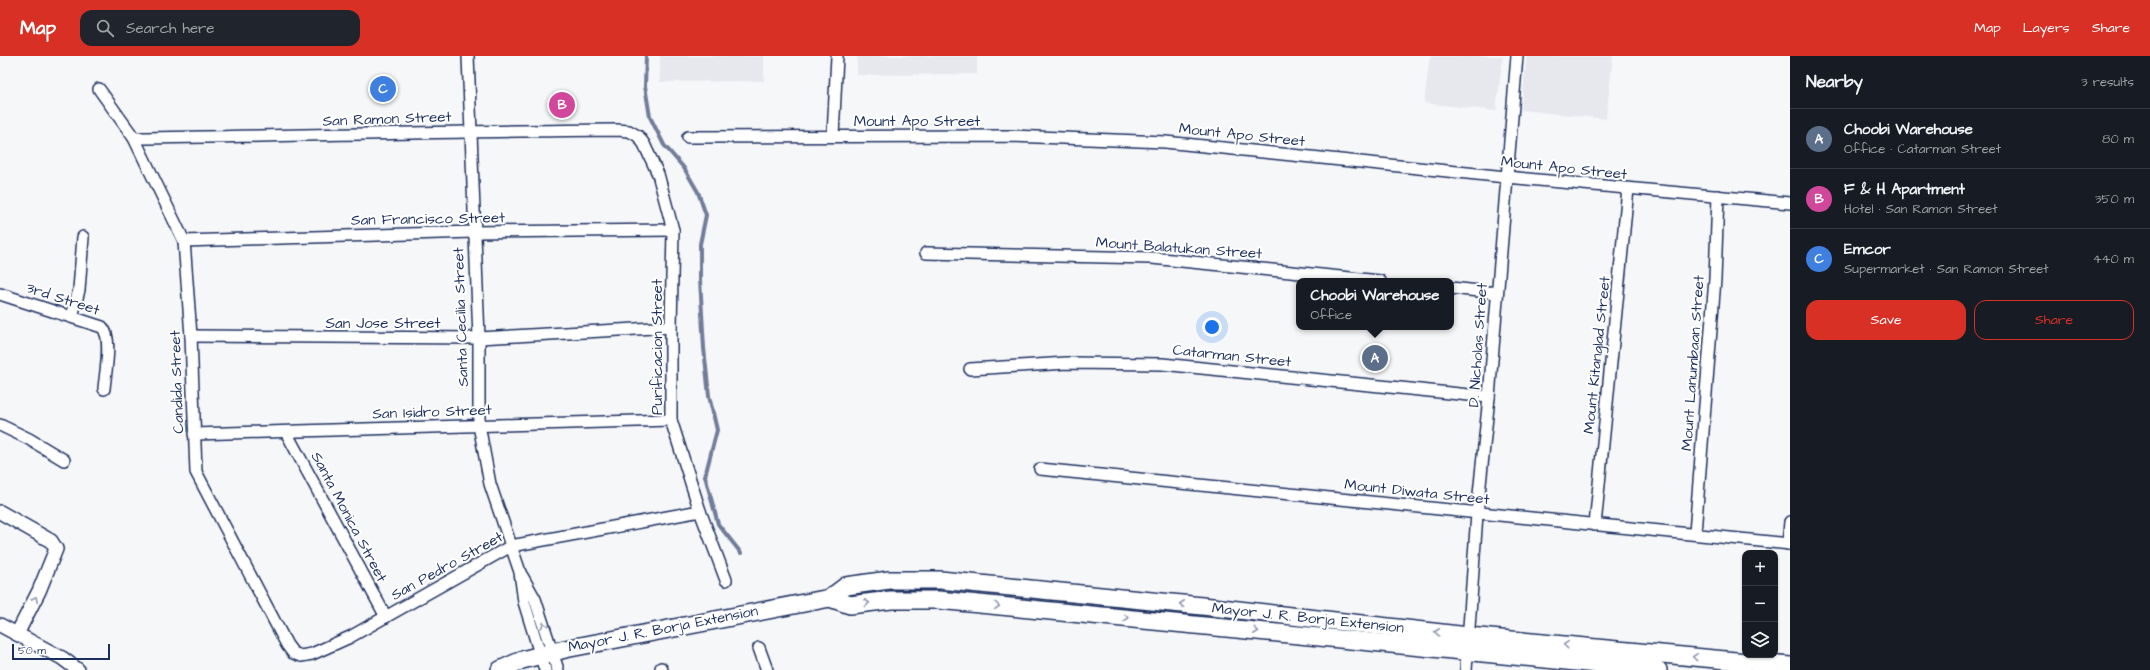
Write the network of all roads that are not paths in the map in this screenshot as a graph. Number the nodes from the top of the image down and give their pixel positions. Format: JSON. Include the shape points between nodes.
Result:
{"nodes":[{"id":1,"x":468,"y":56,"type":"edge"},
{"id":2,"x":837,"y":56,"type":"edge"},
{"id":3,"x":1517,"y":56,"type":"edge"},
{"id":4,"x":100,"y":89,"type":"dead end"},
{"id":5,"x":470,"y":131,"type":"junction"},
{"id":6,"x":638,"y":136,"type":"joint"},
{"id":7,"x":833,"y":136,"type":"junction"},
{"id":8,"x":688,"y":137,"type":"dead end"},
{"id":9,"x":134,"y":138,"type":"junction"},
{"id":10,"x":1506,"y":177,"type":"junction"},
{"id":11,"x":1628,"y":189,"type":"junction"},
{"id":12,"x":1718,"y":196,"type":"junction"},
{"id":13,"x":1790,"y":203,"type":"edge"},
{"id":14,"x":673,"y":230,"type":"junction"},
{"id":15,"x":473,"y":232,"type":"junction"},
{"id":16,"x":83,"y":238,"type":"dead end"},
{"id":17,"x":184,"y":241,"type":"junction"},
{"id":18,"x":926,"y":253,"type":"dead end"},
{"id":19,"x":1350,"y":278,"type":"edge"},
{"id":20,"x":1454,"y":288,"type":"edge"},
{"id":21,"x":1497,"y":293,"type":"junction"},
{"id":22,"x":0,"y":294,"type":"edge"},
{"id":23,"x":72,"y":317,"type":"junction"},
{"id":24,"x":671,"y":327,"type":"junction"},
{"id":25,"x":191,"y":336,"type":"junction"},
{"id":26,"x":479,"y":338,"type":"junction"},
{"id":27,"x":970,"y":369,"type":"dead end"},
{"id":28,"x":104,"y":389,"type":"dead end"},
{"id":29,"x":1489,"y":397,"type":"junction"},
{"id":30,"x":671,"y":420,"type":"junction"},
{"id":31,"x":0,"y":425,"type":"edge"},
{"id":32,"x":479,"y":426,"type":"junction"},
{"id":33,"x":286,"y":432,"type":"junction"},
{"id":34,"x":194,"y":434,"type":"junction"},
{"id":35,"x":64,"y":460,"type":"dead end"},
{"id":36,"x":1040,"y":469,"type":"dead end"},
{"id":37,"x":700,"y":511,"type":"junction"},
{"id":38,"x":0,"y":512,"type":"edge"},
{"id":39,"x":1477,"y":514,"type":"junction"},
{"id":40,"x":1790,"y":522,"type":"edge"},
{"id":41,"x":1595,"y":525,"type":"junction"},
{"id":42,"x":1695,"y":533,"type":"junction"},
{"id":43,"x":1789,"y":544,"type":"edge"},
{"id":44,"x":511,"y":546,"type":"junction"},
{"id":45,"x":726,"y":580,"type":"dead end"},
{"id":46,"x":1052,"y":591,"type":"junction"},
{"id":47,"x":822,"y":599,"type":"junction"},
{"id":48,"x":1212,"y":607,"type":"junction"},
{"id":49,"x":1051,"y":611,"type":"junction"},
{"id":50,"x":386,"y":617,"type":"junction"},
{"id":51,"x":0,"y":624,"type":"edge"},
{"id":52,"x":1212,"y":627,"type":"junction"},
{"id":53,"x":18,"y":634,"type":"junction"},
{"id":54,"x":1468,"y":636,"type":"junction"},
{"id":55,"x":759,"y":648,"type":"dead end"},
{"id":56,"x":1467,"y":652,"type":"junction"},
{"id":57,"x":312,"y":654,"type":"joint"},
{"id":58,"x":546,"y":659,"type":"edge"},
{"id":59,"x":1790,"y":666,"type":"edge"},
{"id":60,"x":78,"y":670,"type":"edge"},
{"id":61,"x":500,"y":670,"type":"edge"},
{"id":62,"x":558,"y":670,"type":"edge"},
{"id":63,"x":767,"y":670,"type":"edge"},
{"id":64,"x":1466,"y":670,"type":"edge"},
{"id":65,"x":1658,"y":670,"type":"edge"}],
"edges":[{"from":1,"to":5,"type":"street","name":"Santa Cecilia Street"},
{"from":2,"to":7,"type":"street"},
{"from":3,"to":10,"type":"street","name":"D. Nicholas Street"},
{"from":4,"to":9,"type":"street","name":"Candida Street"},
{"from":5,"to":6,"type":"street","name":"San Ramon Street","via":[[617,130],[629,131]]},
{"from":5,"to":9,"type":"street","name":"San Ramon Street","via":[[405,135]]},
{"from":5,"to":15,"type":"street","name":"Santa Cecilia Street"},
{"from":6,"to":14,"type":"street","name":"Purificacion Street","via":[[658,174]]},
{"from":7,"to":8,"type":"street","name":"Mount Apo Street"},
{"from":7,"to":10,"type":"street","name":"Mount Apo Street","via":[[1010,136],[1165,142]]},
{"from":9,"to":17,"type":"street","name":"Candida Street"},
{"from":10,"to":11,"type":"street","name":"Mount Apo Street"},
{"from":10,"to":21,"type":"street","name":"D. Nicholas Street"},
{"from":11,"to":12,"type":"street","name":"Mount Apo Street"},
{"from":11,"to":41,"type":"street","name":"Mount Kitanglad Street"},
{"from":12,"to":13,"type":"street","name":"Mount Apo Street"},
{"from":12,"to":42,"type":"street","name":"Mount Lanumbaan Street","via":[[1715,278]]},
{"from":14,"to":15,"type":"street","name":"San Francisco Street"},
{"from":14,"to":24,"type":"street","name":"Purificacion Street"},
{"from":15,"to":17,"type":"street","name":"San Francisco Street"},
{"from":15,"to":26,"type":"street","name":"Santa Cecilia Street"},
{"from":16,"to":23,"type":"street","via":[[79,290]]},
{"from":17,"to":25,"type":"street","name":"Candida Street"},
{"from":18,"to":19,"type":"street","name":"Mount Balatukan Street","via":[[1152,258]]},
{"from":20,"to":21,"type":"street"},
{"from":21,"to":29,"type":"street","name":"D. Nicholas Street"},
{"from":22,"to":23,"type":"street","name":"3rd Street"},
{"from":23,"to":28,"type":"street","name":"3rd Street","via":[[107,331]]},
{"from":24,"to":26,"type":"street","name":"San Jose Street"},
{"from":24,"to":30,"type":"street","name":"Purificacion Street"},
{"from":25,"to":26,"type":"street","name":"San Jose Street"},
{"from":25,"to":34,"type":"street","name":"Candida Street"},
{"from":26,"to":32,"type":"street","name":"Santa Cecilia Street"},
{"from":27,"to":29,"type":"street","name":"Catarman Street","via":[[1067,363],[1162,364]]},
{"from":29,"to":39,"type":"street","name":"D. Nicholas Street"},
{"from":30,"to":32,"type":"street","name":"San Isidro Street"},
{"from":30,"to":37,"type":"street","name":"Purificacion Street"},
{"from":31,"to":35,"type":"street"},
{"from":32,"to":33,"type":"street","name":"San Isidro Street"},
{"from":32,"to":44,"type":"street","name":"Santa Cecilia Street","via":[[490,484]]},
{"from":33,"to":34,"type":"street","name":"San Isidro Street"},
{"from":33,"to":50,"type":"street","name":"Santa Monica Street"},
{"from":34,"to":57,"type":"street","name":"Candida Street","via":[[195,466],[199,480],[283,638],[293,653],[301,656]]},
{"from":36,"to":39,"type":"street","name":"Mount Diwata Street"},
{"from":37,"to":44,"type":"street","name":"San Pedro Street"},
{"from":37,"to":45,"type":"street","name":"Purificacion Street"},
{"from":53,"to":38,"type":"street","one_way":true,"via":[[56,549],[51,541]]},
{"from":39,"to":41,"type":"street","name":"Mount Diwata Street"},
{"from":39,"to":54,"type":"street","name":"D. Nicholas Street"},
{"from":40,"to":43,"type":"street"},
{"from":41,"to":42,"type":"street","name":"Mount Diwata Street"},
{"from":42,"to":43,"type":"street","name":"Mount Diwata Street"},
{"from":44,"to":50,"type":"street","name":"San Pedro Street"},
{"from":44,"to":58,"type":"street","name":"Santa Cecilia Street","via":[[520,572],[524,602]]},
{"from":46,"to":47,"type":"main road","name":"Mayor J. R. Borja Extension","via":[[940,580],[889,580],[846,586]]},
{"from":48,"to":46,"type":"main road","name":"Mayor J. R. Borja Extension","one_way":true},
{"from":46,"to":49,"type":"main road"},
{"from":47,"to":49,"type":"main road","name":"Mayor J. R. Borja Extension","one_way":true,"via":[[850,604],[891,600],[938,600]]},
{"from":47,"to":58,"type":"main road","name":"Mayor J. R. Borja Extension"},
{"from":48,"to":52,"type":"main road"},
{"from":54,"to":48,"type":"main road","name":"Mayor J. R. Borja Extension","one_way":true},
{"from":49,"to":52,"type":"main road","name":"Mayor J. R. Borja Extension","one_way":true},
{"from":50,"to":57,"type":"street","name":"San Pedro Street"},
{"from":51,"to":53,"type":"street"},
{"from":52,"to":56,"type":"main road","name":"Mayor J. R. Borja Extension","one_way":true},
{"from":53,"to":60,"type":"street","via":[[62,658]]},
{"from":54,"to":56,"type":"street","name":"D. Nicholas Street"},
{"from":59,"to":54,"type":"main road","name":"Mayor J. R. Borja Extension","one_way":true},
{"from":55,"to":63,"type":"street"},
{"from":56,"to":64,"type":"street","name":"D. Nicholas Street"},
{"from":56,"to":65,"type":"main road","name":"Mayor J. R. Borja Extension"},
{"from":58,"to":61,"type":"main road","name":"Mayor J. R. Borja Extension"},
{"from":58,"to":62,"type":"street","name":"Santa Cecilia Street"}]}
